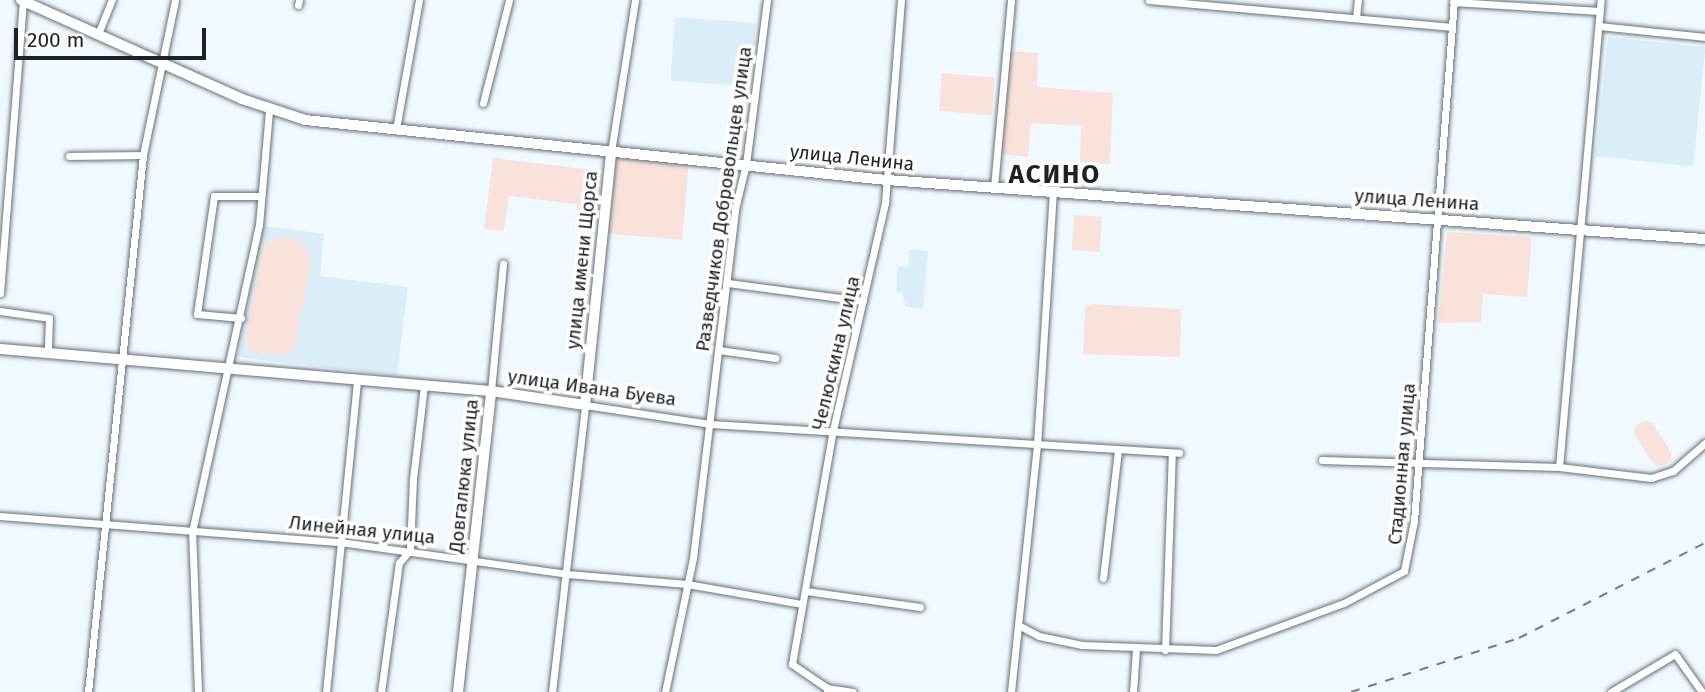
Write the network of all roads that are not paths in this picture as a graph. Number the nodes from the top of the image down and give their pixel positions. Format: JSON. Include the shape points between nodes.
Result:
{"nodes":[{"id":1,"x":22,"y":0,"type":"edge"},
{"id":2,"x":111,"y":0,"type":"edge"},
{"id":3,"x":175,"y":0,"type":"edge"},
{"id":4,"x":419,"y":0,"type":"edge"},
{"id":5,"x":509,"y":0,"type":"edge"},
{"id":6,"x":635,"y":0,"type":"edge"},
{"id":7,"x":766,"y":0,"type":"edge"},
{"id":8,"x":901,"y":0,"type":"edge"},
{"id":9,"x":1011,"y":0,"type":"edge"},
{"id":10,"x":1149,"y":0,"type":"edge"},
{"id":11,"x":1358,"y":0,"type":"edge"},
{"id":12,"x":1601,"y":0,"type":"edge"},
{"id":13,"x":1454,"y":1,"type":"edge"},
{"id":14,"x":1241,"y":4,"type":"edge"},
{"id":15,"x":1600,"y":11,"type":"junction"},
{"id":16,"x":1356,"y":18,"type":"junction"},
{"id":17,"x":1599,"y":26,"type":"junction"},
{"id":18,"x":1450,"y":27,"type":"junction"},
{"id":19,"x":98,"y":34,"type":"junction"},
{"id":20,"x":1705,"y":37,"type":"edge"},
{"id":21,"x":160,"y":61,"type":"junction"},
{"id":22,"x":483,"y":103,"type":"dead end"},
{"id":23,"x":269,"y":110,"type":"junction"},
{"id":24,"x":396,"y":129,"type":"junction"},
{"id":25,"x":611,"y":152,"type":"junction"},
{"id":26,"x":143,"y":155,"type":"junction"},
{"id":27,"x":69,"y":156,"type":"dead end"},
{"id":28,"x":746,"y":164,"type":"junction"},
{"id":29,"x":887,"y":180,"type":"junction"},
{"id":30,"x":994,"y":187,"type":"junction"},
{"id":31,"x":1054,"y":191,"type":"junction"},
{"id":32,"x":261,"y":196,"type":"junction"},
{"id":33,"x":1436,"y":219,"type":"junction"},
{"id":34,"x":1579,"y":230,"type":"junction"},
{"id":35,"x":1705,"y":239,"type":"edge"},
{"id":36,"x":503,"y":264,"type":"dead end"},
{"id":37,"x":728,"y":283,"type":"junction"},
{"id":38,"x":0,"y":293,"type":"edge"},
{"id":39,"x":863,"y":301,"type":"junction"},
{"id":40,"x":0,"y":311,"type":"edge"},
{"id":41,"x":241,"y":318,"type":"junction"},
{"id":42,"x":0,"y":349,"type":"edge"},
{"id":43,"x":719,"y":350,"type":"junction"},
{"id":44,"x":48,"y":352,"type":"junction"},
{"id":45,"x":775,"y":358,"type":"dead end"},
{"id":46,"x":123,"y":359,"type":"junction"},
{"id":47,"x":231,"y":368,"type":"junction"},
{"id":48,"x":358,"y":379,"type":"junction"},
{"id":49,"x":424,"y":385,"type":"junction"},
{"id":50,"x":491,"y":391,"type":"junction"},
{"id":51,"x":585,"y":405,"type":"junction"},
{"id":52,"x":710,"y":424,"type":"junction"},
{"id":53,"x":833,"y":430,"type":"junction"},
{"id":54,"x":1705,"y":443,"type":"edge"},
{"id":55,"x":1037,"y":445,"type":"junction"},
{"id":56,"x":1118,"y":450,"type":"junction"},
{"id":57,"x":1322,"y":460,"type":"dead end"},
{"id":58,"x":1416,"y":463,"type":"junction"},
{"id":59,"x":1559,"y":467,"type":"junction"},
{"id":60,"x":0,"y":516,"type":"edge"},
{"id":61,"x":106,"y":526,"type":"junction"},
{"id":62,"x":192,"y":532,"type":"junction"},
{"id":63,"x":340,"y":542,"type":"junction"},
{"id":64,"x":410,"y":550,"type":"junction"},
{"id":65,"x":472,"y":558,"type":"junction"},
{"id":66,"x":567,"y":574,"type":"junction"},
{"id":67,"x":1103,"y":578,"type":"dead end"},
{"id":68,"x":687,"y":584,"type":"junction"},
{"id":69,"x":806,"y":591,"type":"junction"},
{"id":70,"x":802,"y":604,"type":"junction"},
{"id":71,"x":920,"y":607,"type":"dead end"},
{"id":72,"x":1022,"y":627,"type":"junction"},
{"id":73,"x":1136,"y":649,"type":"junction"},
{"id":74,"x":1165,"y":650,"type":"junction"},
{"id":75,"x":827,"y":690,"type":"edge"},
{"id":76,"x":88,"y":692,"type":"edge"},
{"id":77,"x":198,"y":692,"type":"edge"},
{"id":78,"x":326,"y":692,"type":"edge"},
{"id":79,"x":381,"y":692,"type":"edge"},
{"id":80,"x":458,"y":692,"type":"edge"},
{"id":81,"x":552,"y":692,"type":"edge"},
{"id":82,"x":665,"y":692,"type":"edge"},
{"id":83,"x":853,"y":692,"type":"edge"},
{"id":84,"x":1011,"y":692,"type":"edge"},
{"id":85,"x":1133,"y":692,"type":"edge"},
{"id":86,"x":1611,"y":692,"type":"edge"},
{"id":87,"x":1702,"y":692,"type":"edge"}],
"edges":[{"from":1,"to":19,"type":"main road","name":"улица Ленина"},
{"from":1,"to":38,"type":"street"},
{"from":2,"to":19,"type":"street"},
{"from":3,"to":21,"type":"street"},
{"from":4,"to":24,"type":"street"},
{"from":5,"to":22,"type":"street"},
{"from":6,"to":25,"type":"street","name":"улица имени Щорса"},
{"from":7,"to":28,"type":"street","name":"Разведчиков Добровольцев улица"},
{"from":8,"to":29,"type":"street","name":"Челюскина улица"},
{"from":9,"to":30,"type":"street"},
{"from":10,"to":14,"type":"street"},
{"from":11,"to":16,"type":"street"},
{"from":12,"to":15,"type":"street"},
{"from":13,"to":15,"type":"street"},
{"from":13,"to":18,"type":"street","name":"Стадионная улица"},
{"from":14,"to":16,"type":"street"},
{"from":15,"to":17,"type":"street"},
{"from":16,"to":18,"type":"street"},
{"from":17,"to":20,"type":"street"},
{"from":17,"to":34,"type":"street"},
{"from":18,"to":33,"type":"street","name":"Стадионная улица"},
{"from":19,"to":21,"type":"main road","name":"улица Ленина"},
{"from":21,"to":23,"type":"main road","name":"улица Ленина"},
{"from":21,"to":26,"type":"street"},
{"from":23,"to":24,"type":"main road","name":"улица Ленина","via":[[305,120]]},
{"from":23,"to":32,"type":"street"},
{"from":24,"to":25,"type":"main road","name":"улица Ленина"},
{"from":25,"to":28,"type":"main road","name":"улица Ленина"},
{"from":25,"to":51,"type":"main road","name":"улица имени Щорса"},
{"from":26,"to":27,"type":"street"},
{"from":26,"to":46,"type":"street"},
{"from":28,"to":29,"type":"main road","name":"улица Ленина"},
{"from":28,"to":37,"type":"street","name":"Разведчиков Добровольцев улица","via":[[734,209]]},
{"from":29,"to":30,"type":"main road","name":"улица Ленина"},
{"from":29,"to":39,"type":"street","name":"Челюскина улица"},
{"from":30,"to":31,"type":"main road","name":"улица Ленина"},
{"from":31,"to":33,"type":"main road","name":"улица Ленина"},
{"from":31,"to":55,"type":"street"},
{"from":32,"to":41,"type":"street"},
{"from":32,"to":41,"type":"street","via":[[214,195],[197,314]]},
{"from":33,"to":34,"type":"main road","name":"улица Ленина"},
{"from":33,"to":58,"type":"street","name":"Стадионная улица"},
{"from":34,"to":35,"type":"main road","name":"улица Ленина"},
{"from":34,"to":59,"type":"street"},
{"from":36,"to":50,"type":"street","name":"Довгалюка улица"},
{"from":37,"to":39,"type":"street"},
{"from":37,"to":43,"type":"street","name":"Разведчиков Добровольцев улица"},
{"from":39,"to":53,"type":"street","name":"Челюскина улица"},
{"from":40,"to":44,"type":"street","via":[[49,318]]},
{"from":41,"to":47,"type":"street"},
{"from":42,"to":44,"type":"main road","name":"улица Ивана Буева"},
{"from":43,"to":45,"type":"street"},
{"from":43,"to":52,"type":"street","name":"Разведчиков Добровольцев улица"},
{"from":44,"to":46,"type":"main road","name":"улица Ивана Буева"},
{"from":46,"to":47,"type":"main road","name":"улица Ивана Буева"},
{"from":46,"to":61,"type":"street"},
{"from":47,"to":48,"type":"main road","name":"улица Ивана Буева"},
{"from":47,"to":62,"type":"street"},
{"from":48,"to":49,"type":"main road","name":"улица Ивана Буева"},
{"from":48,"to":63,"type":"street"},
{"from":49,"to":50,"type":"main road","name":"улица Ивана Буева"},
{"from":49,"to":64,"type":"street"},
{"from":50,"to":51,"type":"main road","name":"улица Ивана Буева"},
{"from":50,"to":65,"type":"main road","name":"Довгалюка улица"},
{"from":51,"to":52,"type":"street","name":"улица Ивана Буева"},
{"from":51,"to":66,"type":"street","name":"улица имени Щорса"},
{"from":52,"to":53,"type":"street","name":"улица Ивана Буева"},
{"from":52,"to":68,"type":"street","name":"Разведчиков Добровольцев улица"},
{"from":53,"to":55,"type":"street","name":"улица Ивана Буева"},
{"from":53,"to":69,"type":"street","name":"Челюскина улица"},
{"from":54,"to":59,"type":"street","via":[[1664,475],[1634,478]]},
{"from":55,"to":56,"type":"street","name":"улица Ивана Буева"},
{"from":55,"to":72,"type":"street"},
{"from":56,"to":67,"type":"street"},
{"from":56,"to":74,"type":"street","name":"улица Ивана Буева","via":[[1175,453]]},
{"from":57,"to":58,"type":"street"},
{"from":58,"to":59,"type":"street"},
{"from":58,"to":74,"type":"street","name":"Стадионная улица","via":[[1410,555],[1404,571],[1344,603],[1216,650]]},
{"from":60,"to":61,"type":"street","name":"Линейная улица"},
{"from":61,"to":62,"type":"street","name":"Линейная улица"},
{"from":61,"to":76,"type":"street"},
{"from":62,"to":63,"type":"street","name":"Линейная улица"},
{"from":62,"to":77,"type":"street"},
{"from":63,"to":64,"type":"street","name":"Линейная улица"},
{"from":63,"to":78,"type":"street"},
{"from":64,"to":65,"type":"street","name":"Линейная улица"},
{"from":64,"to":79,"type":"street","via":[[399,562]]},
{"from":65,"to":66,"type":"street","name":"Линейная улица"},
{"from":65,"to":80,"type":"main road","name":"Довгалюка улица"},
{"from":66,"to":68,"type":"street","name":"Линейная улица"},
{"from":66,"to":81,"type":"street","name":"улица имени Щорса"},
{"from":68,"to":70,"type":"street","name":"Линейная улица"},
{"from":68,"to":82,"type":"street","name":"Разведчиков Добровольцев улица"},
{"from":69,"to":70,"type":"street","name":"Челюскина улица"},
{"from":69,"to":71,"type":"street"},
{"from":70,"to":75,"type":"street","name":"Челюскина улица","via":[[792,664]]},
{"from":72,"to":73,"type":"street","name":"Стадионная улица","via":[[1039,636],[1082,645]]},
{"from":72,"to":84,"type":"street"},
{"from":73,"to":74,"type":"street","name":"Стадионная улица"},
{"from":73,"to":85,"type":"street"},
{"from":75,"to":83,"type":"street"},
{"from":86,"to":87,"type":"street","via":[[1675,654]]}]}
